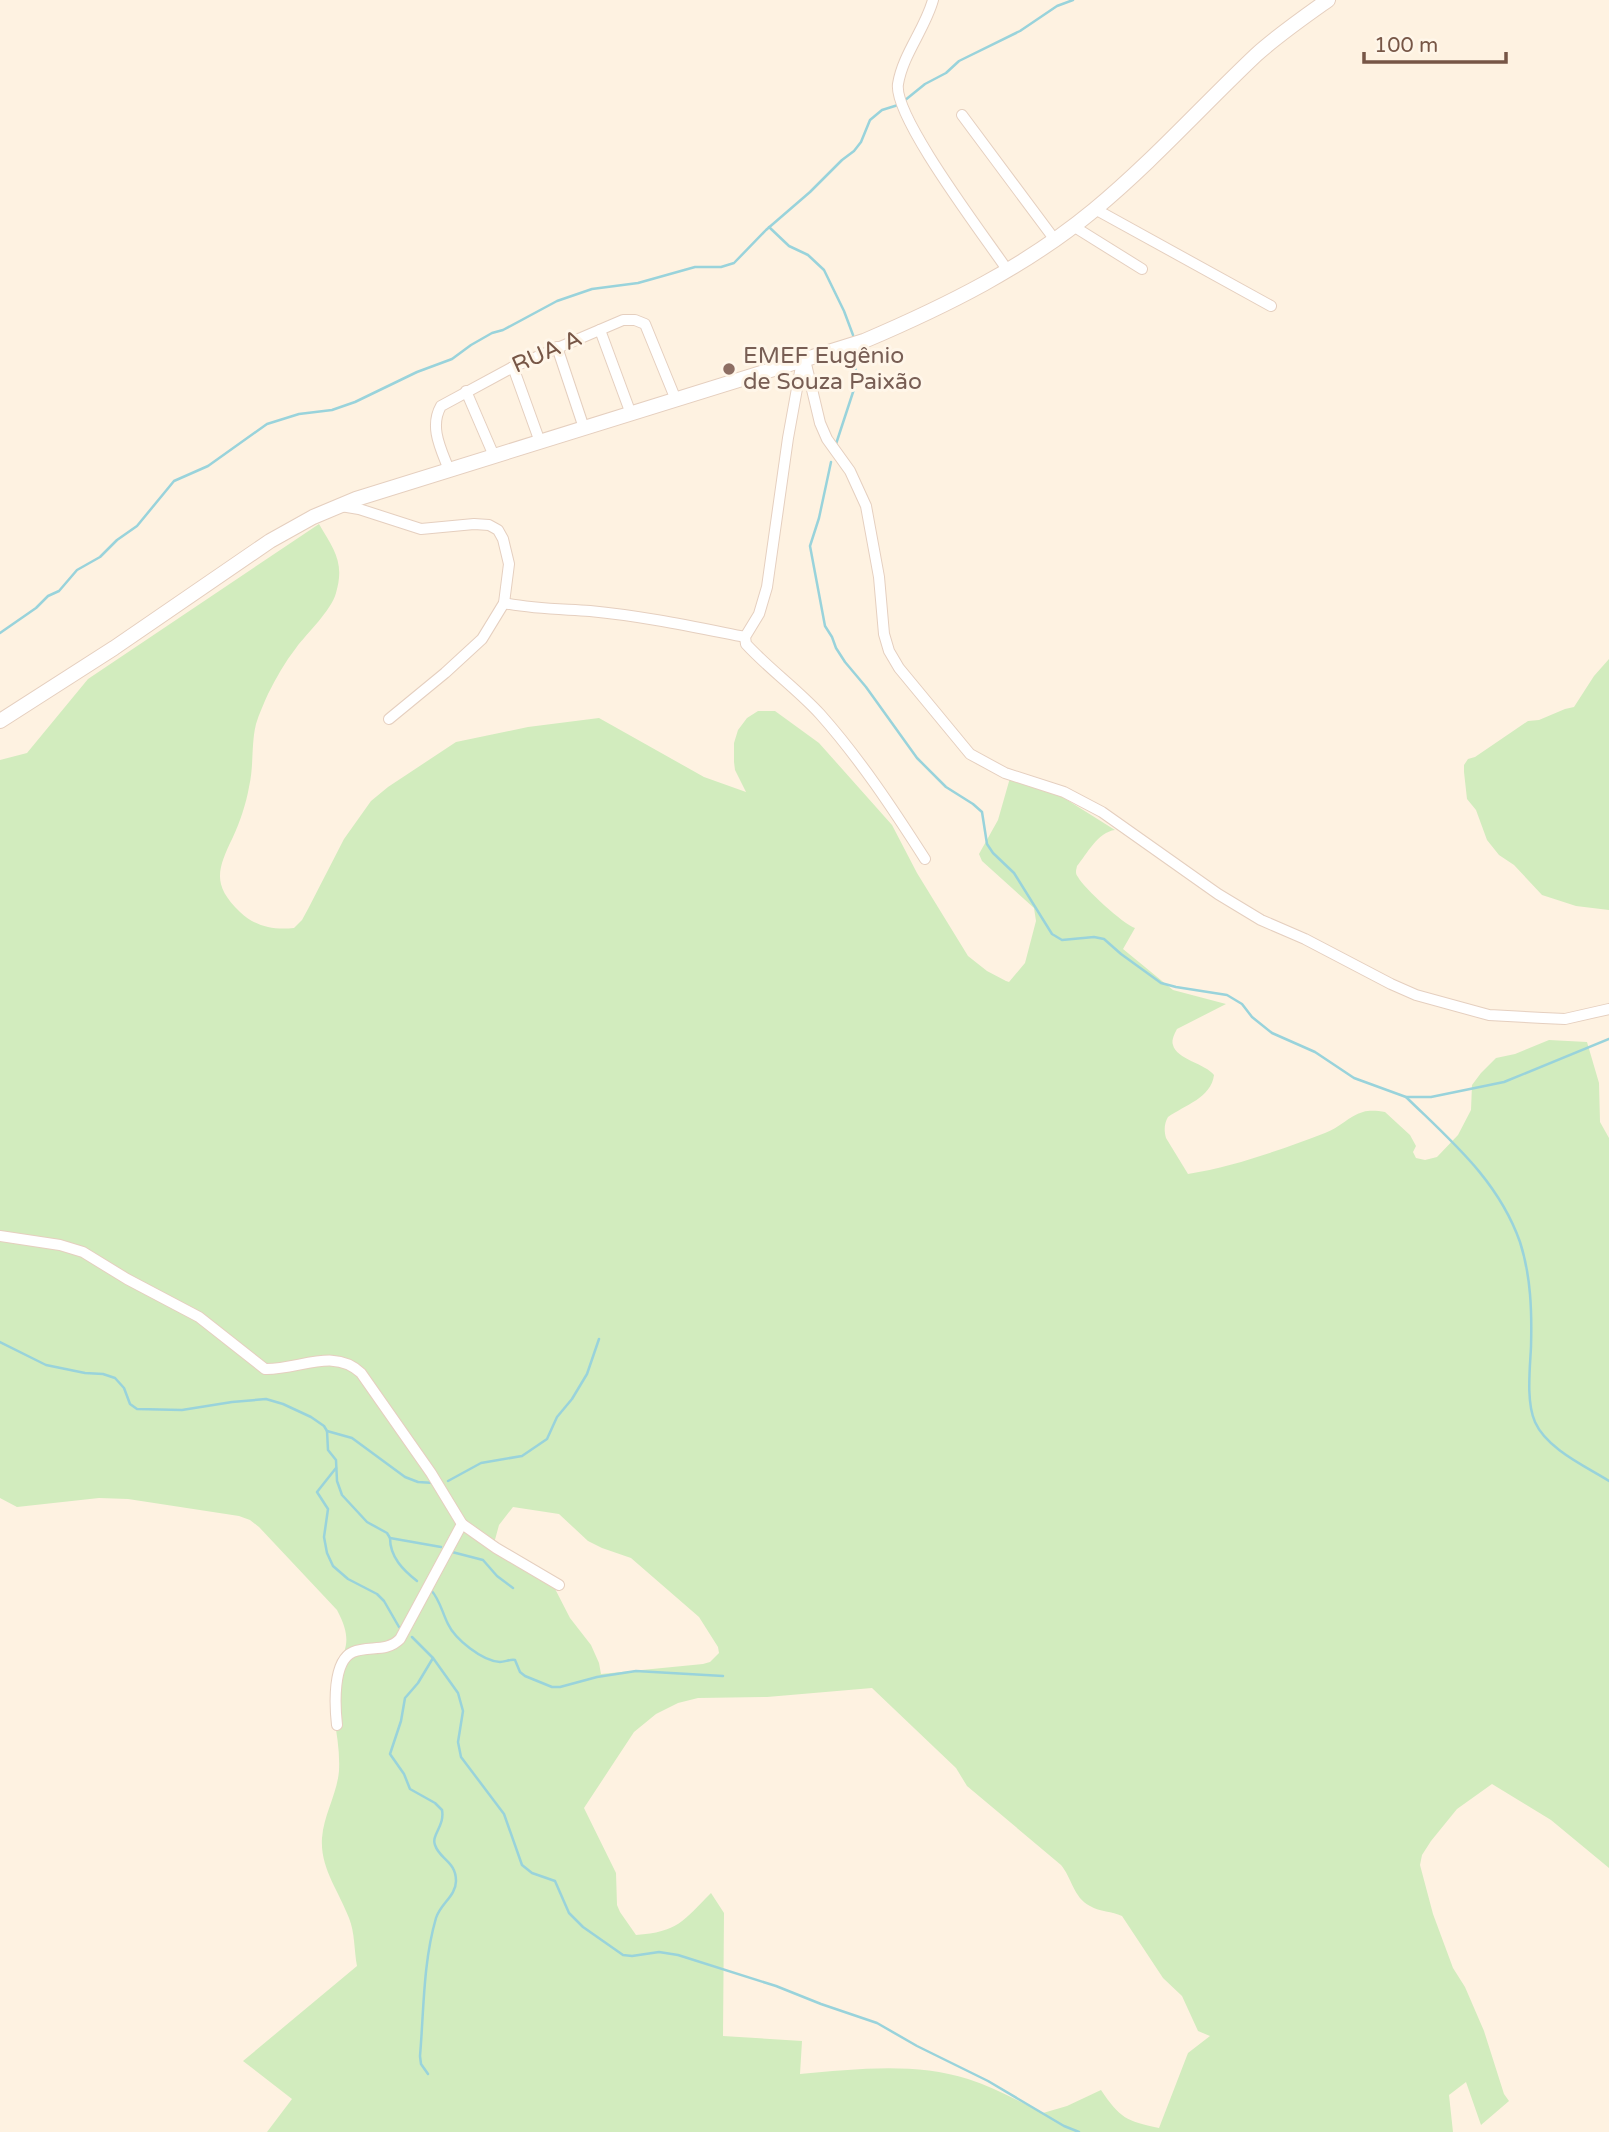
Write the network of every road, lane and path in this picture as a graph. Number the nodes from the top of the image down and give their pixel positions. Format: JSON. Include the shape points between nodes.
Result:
{"nodes":[{"id":1,"x":933,"y":0,"type":"edge"},
{"id":2,"x":1328,"y":0,"type":"edge"},
{"id":3,"x":962,"y":115,"type":"dead end"},
{"id":4,"x":1095,"y":209,"type":"junction"},
{"id":5,"x":1073,"y":226,"type":"junction"},
{"id":6,"x":1055,"y":240,"type":"junction"},
{"id":7,"x":1142,"y":269,"type":"dead end"},
{"id":8,"x":1008,"y":271,"type":"junction"},
{"id":9,"x":1271,"y":306,"type":"dead end"},
{"id":10,"x":600,"y":330,"type":"junction"},
{"id":11,"x":557,"y":347,"type":"junction"},
{"id":12,"x":804,"y":360,"type":"junction"},
{"id":13,"x":513,"y":367,"type":"junction"},
{"id":14,"x":466,"y":391,"type":"junction"},
{"id":15,"x":676,"y":400,"type":"junction"},
{"id":16,"x":631,"y":414,"type":"junction"},
{"id":17,"x":584,"y":428,"type":"junction"},
{"id":18,"x":540,"y":442,"type":"junction"},
{"id":19,"x":494,"y":456,"type":"junction"},
{"id":20,"x":449,"y":470,"type":"junction"},
{"id":21,"x":341,"y":506,"type":"junction"},
{"id":22,"x":505,"y":603,"type":"junction"},
{"id":23,"x":745,"y":637,"type":"junction"},
{"id":24,"x":389,"y":719,"type":"dead end"},
{"id":25,"x":0,"y":721,"type":"edge"},
{"id":26,"x":925,"y":859,"type":"dead end"},
{"id":27,"x":1609,"y":1009,"type":"edge"},
{"id":28,"x":0,"y":1236,"type":"edge"},
{"id":29,"x":462,"y":1524,"type":"junction"},
{"id":30,"x":559,"y":1585,"type":"dead end"},
{"id":31,"x":337,"y":1725,"type":"dead end"}],
"edges":[{"from":1,"to":8,"type":"street","via":[[902,68],[898,97],[922,145]]},
{"from":2,"to":4,"type":"street","via":[[1258,54]]},
{"from":3,"to":6,"type":"street"},
{"from":4,"to":5,"type":"street"},
{"from":4,"to":9,"type":"street"},
{"from":5,"to":6,"type":"street"},
{"from":5,"to":7,"type":"street"},
{"from":6,"to":8,"type":"street"},
{"from":8,"to":12,"type":"street","via":[[864,341]]},
{"from":10,"to":11,"type":"street","name":"RUA A"},
{"from":10,"to":15,"type":"street","name":"RUA A","via":[[623,320],[645,324]]},
{"from":10,"to":16,"type":"street"},
{"from":11,"to":13,"type":"street","name":"RUA A"},
{"from":11,"to":17,"type":"street"},
{"from":12,"to":15,"type":"street"},
{"from":12,"to":23,"type":"street","via":[[767,587],[759,614]]},
{"from":12,"to":27,"type":"street","via":[[824,431],[866,506],[889,651],[970,754],[1004,773],[1064,792],[1102,812],[1261,920],[1416,995],[1489,1014],[1543,1018],[1565,1019]]},
{"from":13,"to":14,"type":"street","name":"RUA A"},
{"from":13,"to":18,"type":"street"},
{"from":14,"to":19,"type":"street"},
{"from":14,"to":20,"type":"street","name":"RUA A","via":[[441,405],[434,421]]},
{"from":15,"to":16,"type":"street"},
{"from":16,"to":17,"type":"street"},
{"from":17,"to":18,"type":"street"},
{"from":18,"to":19,"type":"street"},
{"from":19,"to":20,"type":"street"},
{"from":20,"to":21,"type":"street"},
{"from":21,"to":22,"type":"street","via":[[421,529],[474,524],[498,530],[509,564]]},
{"from":21,"to":25,"type":"street","via":[[270,541]]},
{"from":22,"to":23,"type":"street","via":[[647,618]]},
{"from":22,"to":24,"type":"street","via":[[482,639]]},
{"from":23,"to":26,"type":"street","via":[[746,644],[821,715],[874,781]]},
{"from":28,"to":29,"type":"street","via":[[83,1252],[199,1317],[265,1369],[322,1361],[351,1363]]},
{"from":29,"to":30,"type":"street"},
{"from":29,"to":31,"type":"street","via":[[400,1639],[390,1647],[347,1657],[336,1688]]}]}
